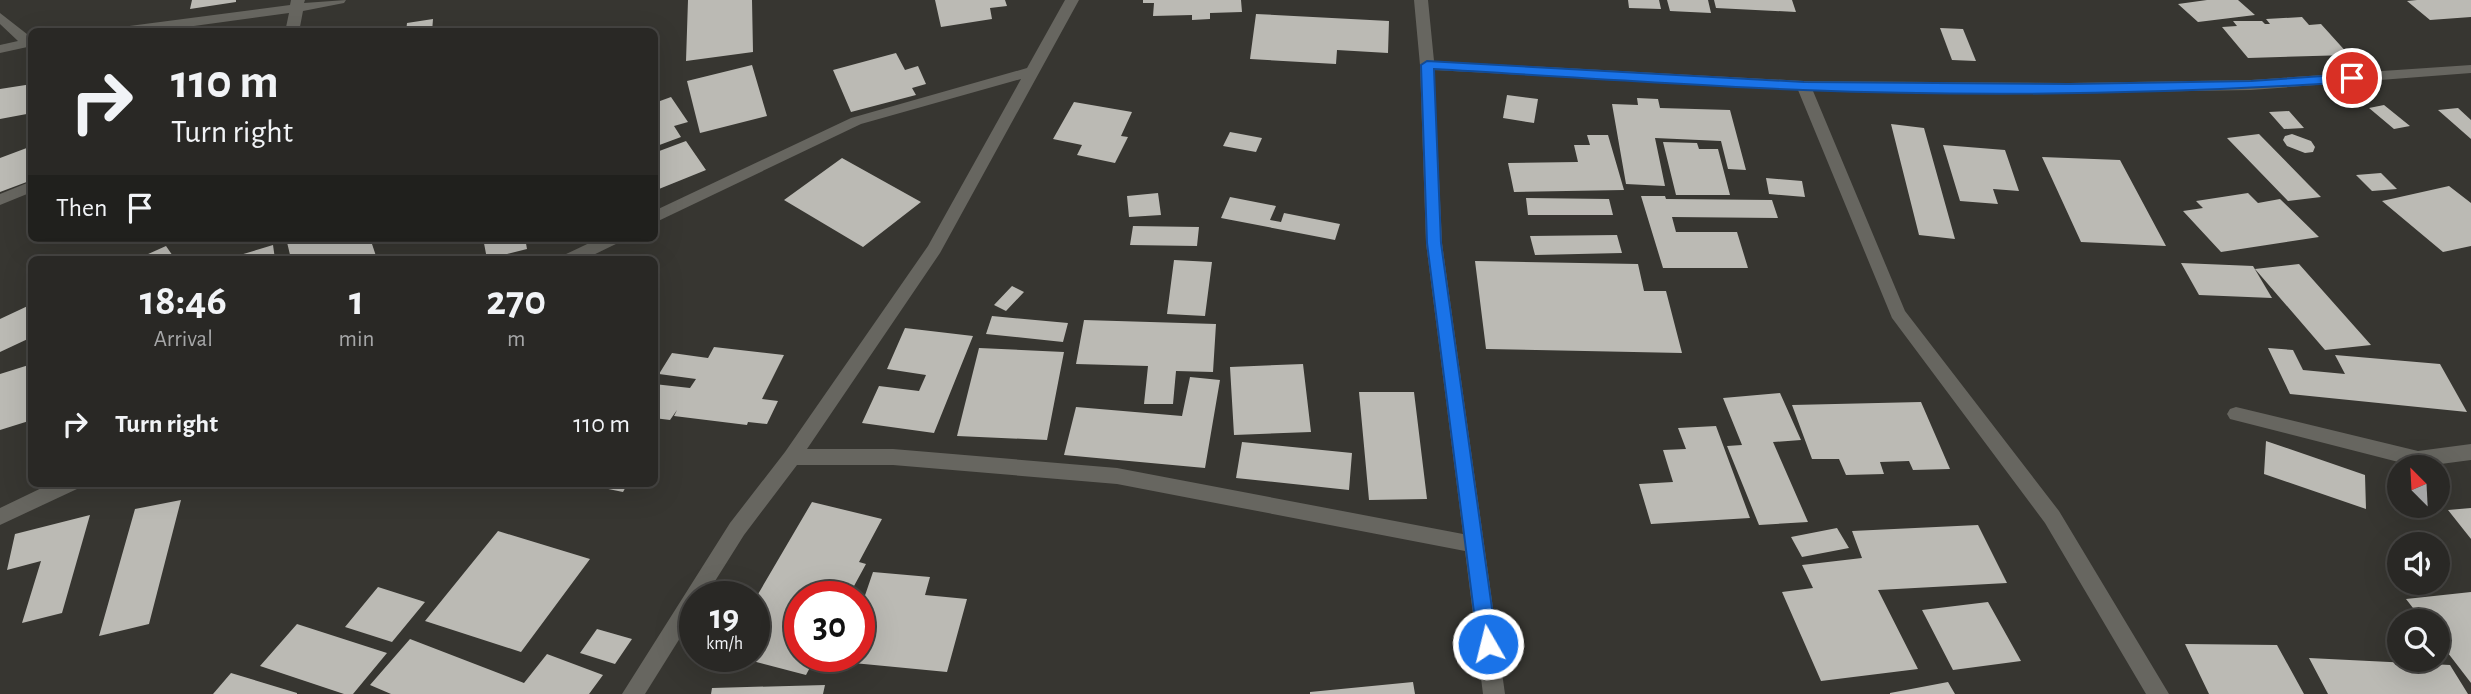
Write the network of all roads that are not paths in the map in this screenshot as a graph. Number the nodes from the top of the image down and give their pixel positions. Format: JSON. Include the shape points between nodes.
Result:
{"nodes":[{"id":1,"x":339,"y":0,"type":"edge"},
{"id":2,"x":1072,"y":0,"type":"edge"},
{"id":3,"x":1421,"y":0,"type":"edge"},
{"id":4,"x":298,"y":4,"type":"edge"},
{"id":5,"x":0,"y":17,"type":"edge"},
{"id":6,"x":140,"y":28,"type":"edge"},
{"id":7,"x":293,"y":28,"type":"edge"},
{"id":8,"x":28,"y":40,"type":"edge"},
{"id":9,"x":28,"y":42,"type":"edge"},
{"id":10,"x":0,"y":49,"type":"edge"},
{"id":11,"x":1427,"y":65,"type":"junction"},
{"id":12,"x":2471,"y":69,"type":"edge"},
{"id":13,"x":1035,"y":70,"type":"junction"},
{"id":14,"x":1804,"y":86,"type":"junction"},
{"id":15,"x":28,"y":188,"type":"edge"},
{"id":16,"x":0,"y":200,"type":"edge"},
{"id":17,"x":658,"y":216,"type":"edge"},
{"id":18,"x":606,"y":242,"type":"edge"},
{"id":19,"x":576,"y":256,"type":"edge"},
{"id":20,"x":2236,"y":414,"type":"dead end"},
{"id":21,"x":2471,"y":452,"type":"edge"},
{"id":22,"x":792,"y":457,"type":"junction"},
{"id":23,"x":62,"y":487,"type":"edge"},
{"id":24,"x":0,"y":517,"type":"edge"},
{"id":25,"x":1474,"y":544,"type":"junction"},
{"id":26,"x":633,"y":694,"type":"edge"},
{"id":27,"x":1494,"y":694,"type":"edge"},
{"id":28,"x":2158,"y":694,"type":"edge"}],
"edges":[{"from":1,"to":4,"type":"street"},
{"from":2,"to":13,"type":"street"},
{"from":3,"to":11,"type":"street"},
{"from":4,"to":6,"type":"street"},
{"from":4,"to":7,"type":"street"},
{"from":5,"to":8,"type":"street"},
{"from":9,"to":10,"type":"street"},
{"from":11,"to":14,"type":"street"},
{"from":11,"to":25,"type":"street","via":[[1434,243]]},
{"from":12,"to":14,"type":"street","via":[[2251,85]]},
{"from":13,"to":17,"type":"street","via":[[856,121]]},
{"from":13,"to":22,"type":"street","via":[[934,249]]},
{"from":14,"to":28,"type":"street","via":[[1898,314],[2052,517]]},
{"from":15,"to":16,"type":"street"},
{"from":18,"to":19,"type":"street"},
{"from":20,"to":21,"type":"street","via":[[2418,460]]},
{"from":22,"to":25,"type":"street","via":[[893,457],[1117,476]]},
{"from":22,"to":26,"type":"street","via":[[737,529]]},
{"from":23,"to":24,"type":"street"},
{"from":25,"to":27,"type":"street"}]}
